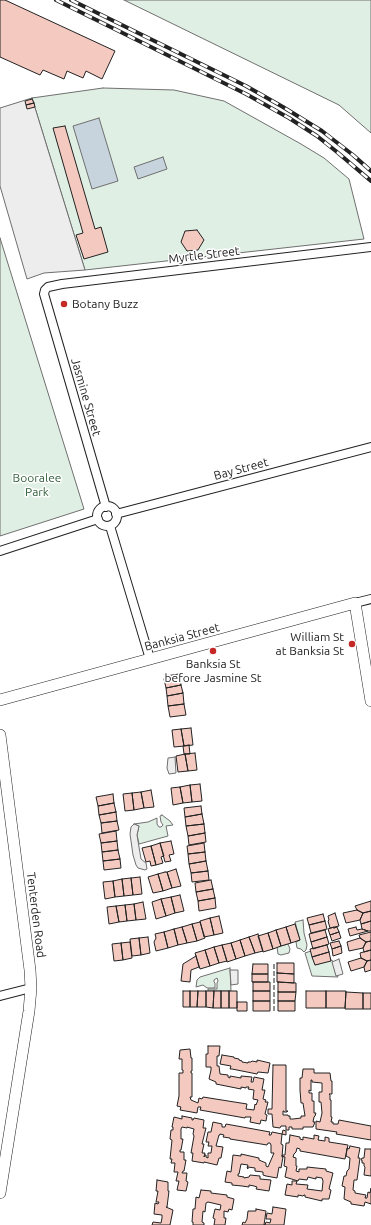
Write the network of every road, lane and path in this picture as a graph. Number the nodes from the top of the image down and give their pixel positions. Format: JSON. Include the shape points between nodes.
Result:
{"nodes":[{"id":1,"x":371,"y":247,"type":"edge"},
{"id":2,"x":44,"y":294,"type":"joint"},
{"id":3,"x":371,"y":447,"type":"edge"},
{"id":4,"x":106,"y":507,"type":"junction"},
{"id":5,"x":116,"y":514,"type":"junction"},
{"id":6,"x":98,"y":519,"type":"junction"},
{"id":7,"x":110,"y":526,"type":"junction"},
{"id":8,"x":0,"y":551,"type":"edge"},
{"id":9,"x":371,"y":599,"type":"edge"},
{"id":10,"x":356,"y":603,"type":"junction"},
{"id":11,"x":150,"y":659,"type":"junction"},
{"id":12,"x":0,"y":700,"type":"edge"},
{"id":13,"x":371,"y":701,"type":"edge"},
{"id":14,"x":0,"y":735,"type":"edge"},
{"id":15,"x":30,"y":988,"type":"junction"},
{"id":16,"x":0,"y":996,"type":"edge"},
{"id":17,"x":0,"y":1193,"type":"edge"}],
"edges":[{"from":1,"to":2,"type":"street","name":"Myrtle Street","via":[[62,284],[48,287]]},
{"from":2,"to":4,"type":"street","name":"Jasmine Street"},
{"from":3,"to":5,"type":"street","name":"Bay Street"},
{"from":4,"to":5,"type":"street"},
{"from":4,"to":6,"type":"street","via":[[99,510]]},
{"from":5,"to":7,"type":"street","via":[[116,520]]},
{"from":6,"to":7,"type":"street","via":[[103,525]]},
{"from":6,"to":8,"type":"street"},
{"from":7,"to":11,"type":"street"},
{"from":9,"to":10,"type":"street","name":"Banksia Street"},
{"from":10,"to":11,"type":"street","name":"Banksia Street"},
{"from":10,"to":13,"type":"street"},
{"from":11,"to":12,"type":"street","name":"Banksia Street"},
{"from":14,"to":15,"type":"street","name":"Tenterden Road","via":[[30,970]]},
{"from":15,"to":16,"type":"street"},
{"from":15,"to":17,"type":"street","name":"Tenterden Road","via":[[29,1012]]}]}
